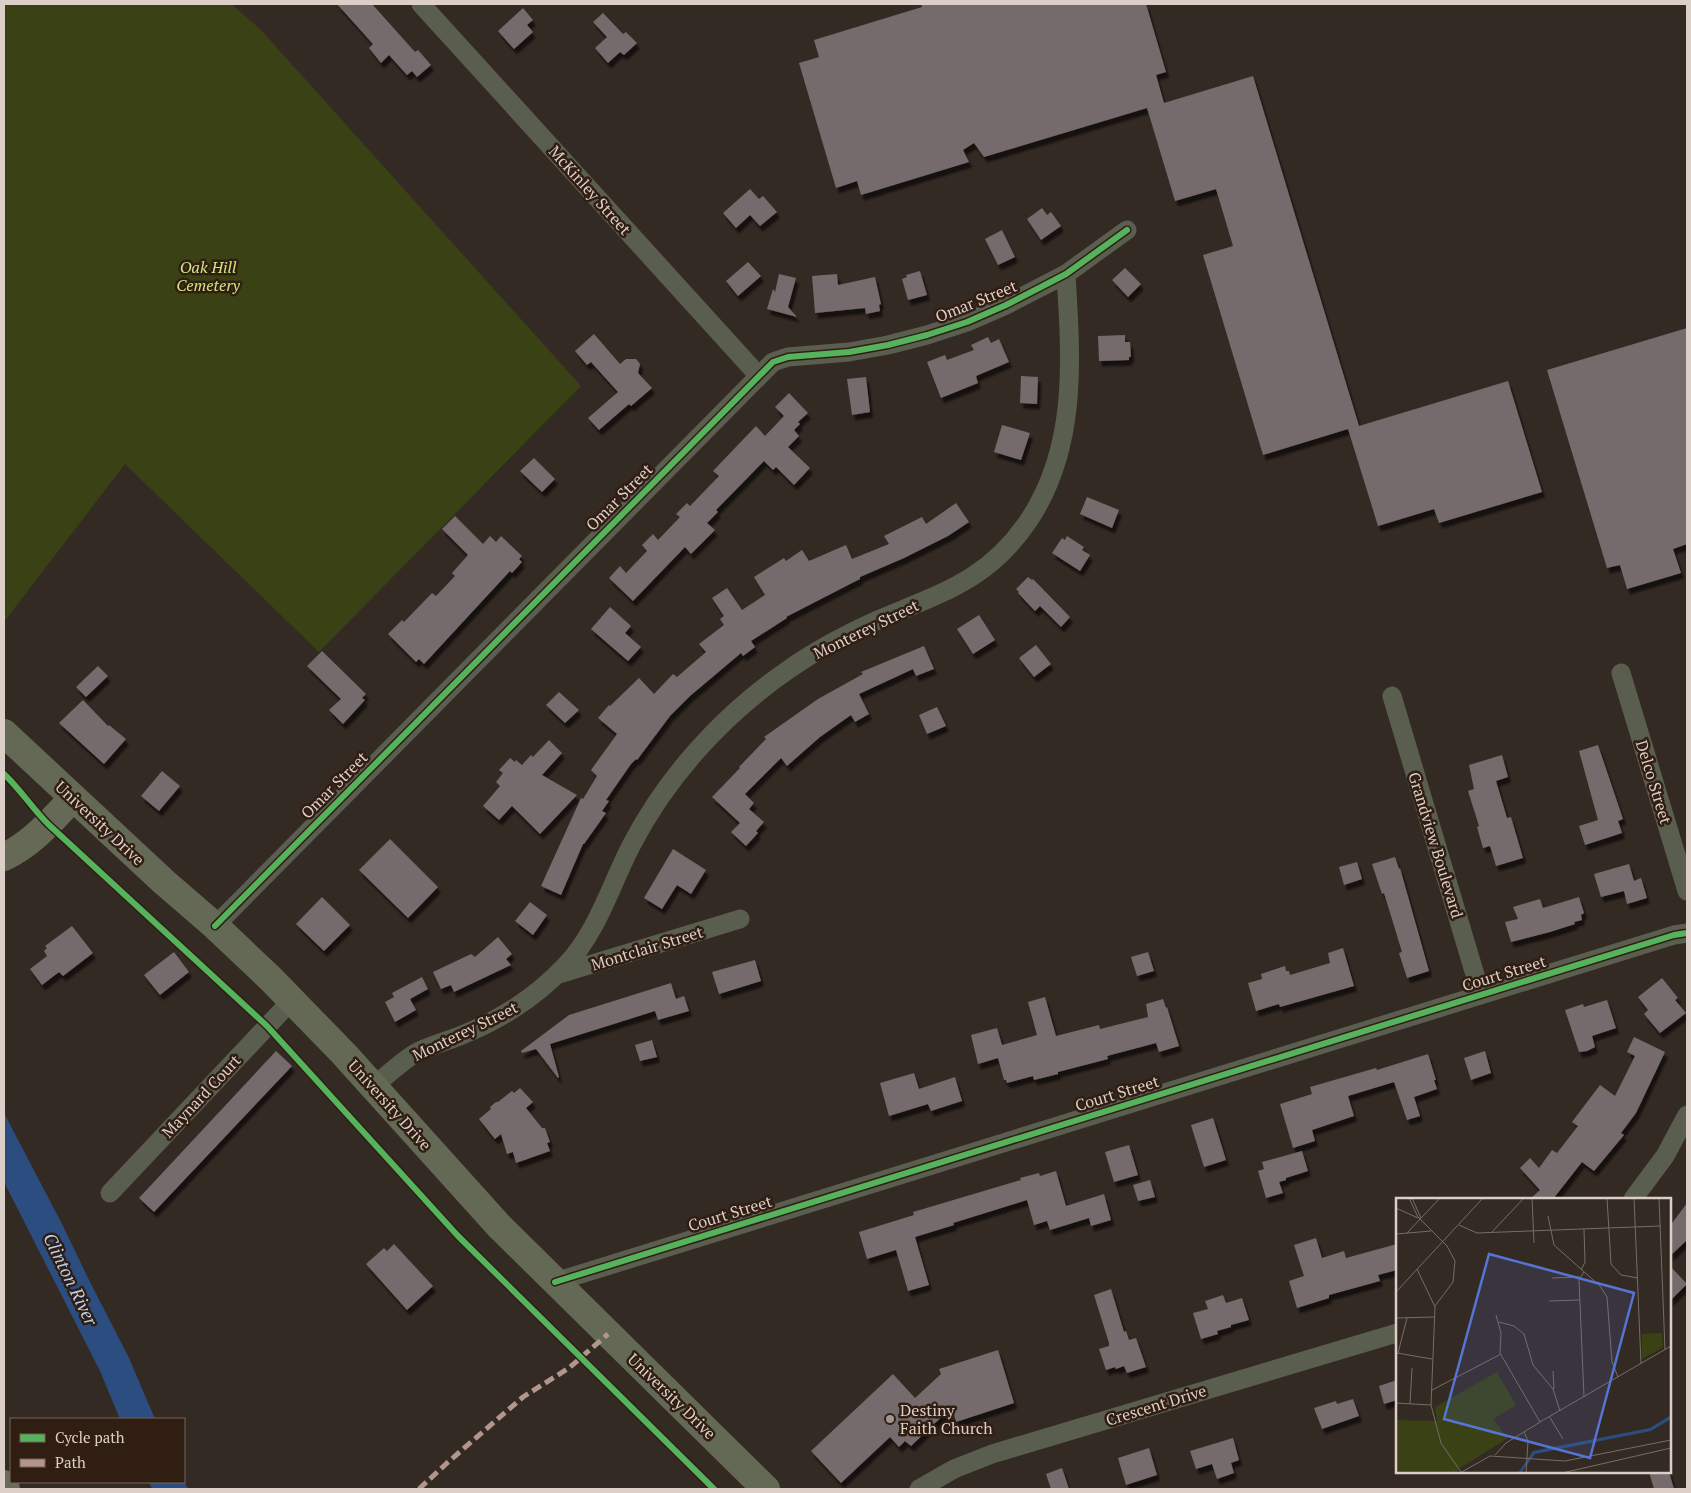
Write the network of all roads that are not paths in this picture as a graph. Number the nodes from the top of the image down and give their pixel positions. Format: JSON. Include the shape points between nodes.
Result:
{"nodes":[{"id":1,"x":421,"y":4,"type":"edge"},
{"id":2,"x":1127,"y":230,"type":"dead end"},
{"id":3,"x":1066,"y":274,"type":"junction"},
{"id":4,"x":759,"y":376,"type":"junction"},
{"id":5,"x":1621,"y":673,"type":"dead end"},
{"id":6,"x":1392,"y":696,"type":"dead end"},
{"id":7,"x":4,"y":733,"type":"edge"},
{"id":8,"x":73,"y":798,"type":"junction"},
{"id":9,"x":4,"y":857,"type":"edge"},
{"id":10,"x":1687,"y":891,"type":"edge"},
{"id":11,"x":740,"y":919,"type":"dead end"},
{"id":12,"x":215,"y":926,"type":"junction"},
{"id":13,"x":1687,"y":933,"type":"edge"},
{"id":14,"x":555,"y":976,"type":"junction"},
{"id":15,"x":1481,"y":995,"type":"junction"},
{"id":16,"x":292,"y":1000,"type":"junction"},
{"id":17,"x":374,"y":1086,"type":"junction"},
{"id":18,"x":1687,"y":1115,"type":"edge"},
{"id":19,"x":110,"y":1192,"type":"dead end"},
{"id":20,"x":1634,"y":1198,"type":"edge"},
{"id":21,"x":555,"y":1282,"type":"junction"},
{"id":22,"x":1396,"y":1333,"type":"edge"},
{"id":23,"x":4,"y":1484,"type":"edge"},
{"id":24,"x":6,"y":1489,"type":"edge"},
{"id":25,"x":766,"y":1489,"type":"edge"},
{"id":26,"x":919,"y":1489,"type":"edge"}],
"edges":[{"from":1,"to":4,"type":"street","name":"McKinley Street"},
{"from":2,"to":3,"type":"street","name":"Omar Street"},
{"from":3,"to":4,"type":"street","name":"Omar Street","via":[[1000,308],[940,332],[874,348],[782,358]]},
{"from":3,"to":14,"type":"street","name":"Monterey Street","via":[[1070,376],[1066,418],[1048,482],[1023,528],[996,558],[972,578],[822,648],[775,679],[728,718],[687,763],[651,812],[589,934]]},
{"from":4,"to":12,"type":"street","name":"Omar Street"},
{"from":5,"to":10,"type":"street","name":"Delco Street"},
{"from":6,"to":15,"type":"street","name":"Grandview Boulevard"},
{"from":7,"to":8,"type":"main road","name":"University Drive"},
{"from":8,"to":9,"type":"highway","via":[[41,831]]},
{"from":8,"to":12,"type":"main road","name":"University Drive"},
{"from":11,"to":14,"type":"street","name":"Montclair Street"},
{"from":12,"to":16,"type":"main road","name":"University Drive"},
{"from":13,"to":15,"type":"street","name":"Court Street"},
{"from":14,"to":17,"type":"street","name":"Monterey Street","via":[[513,1009],[472,1031],[417,1053]]},
{"from":15,"to":21,"type":"street","name":"Court Street"},
{"from":16,"to":17,"type":"main road","name":"University Drive"},
{"from":16,"to":19,"type":"street","name":"Maynard Court"},
{"from":17,"to":21,"type":"main road","name":"University Drive","via":[[484,1210]]},
{"from":18,"to":20,"type":"street","via":[[1662,1161]]},
{"from":21,"to":25,"type":"main road","name":"University Drive"},
{"from":22,"to":26,"type":"street","name":"Crescent Drive","via":[[992,1454],[954,1469]]},
{"from":23,"to":24,"type":"highway"}]}
